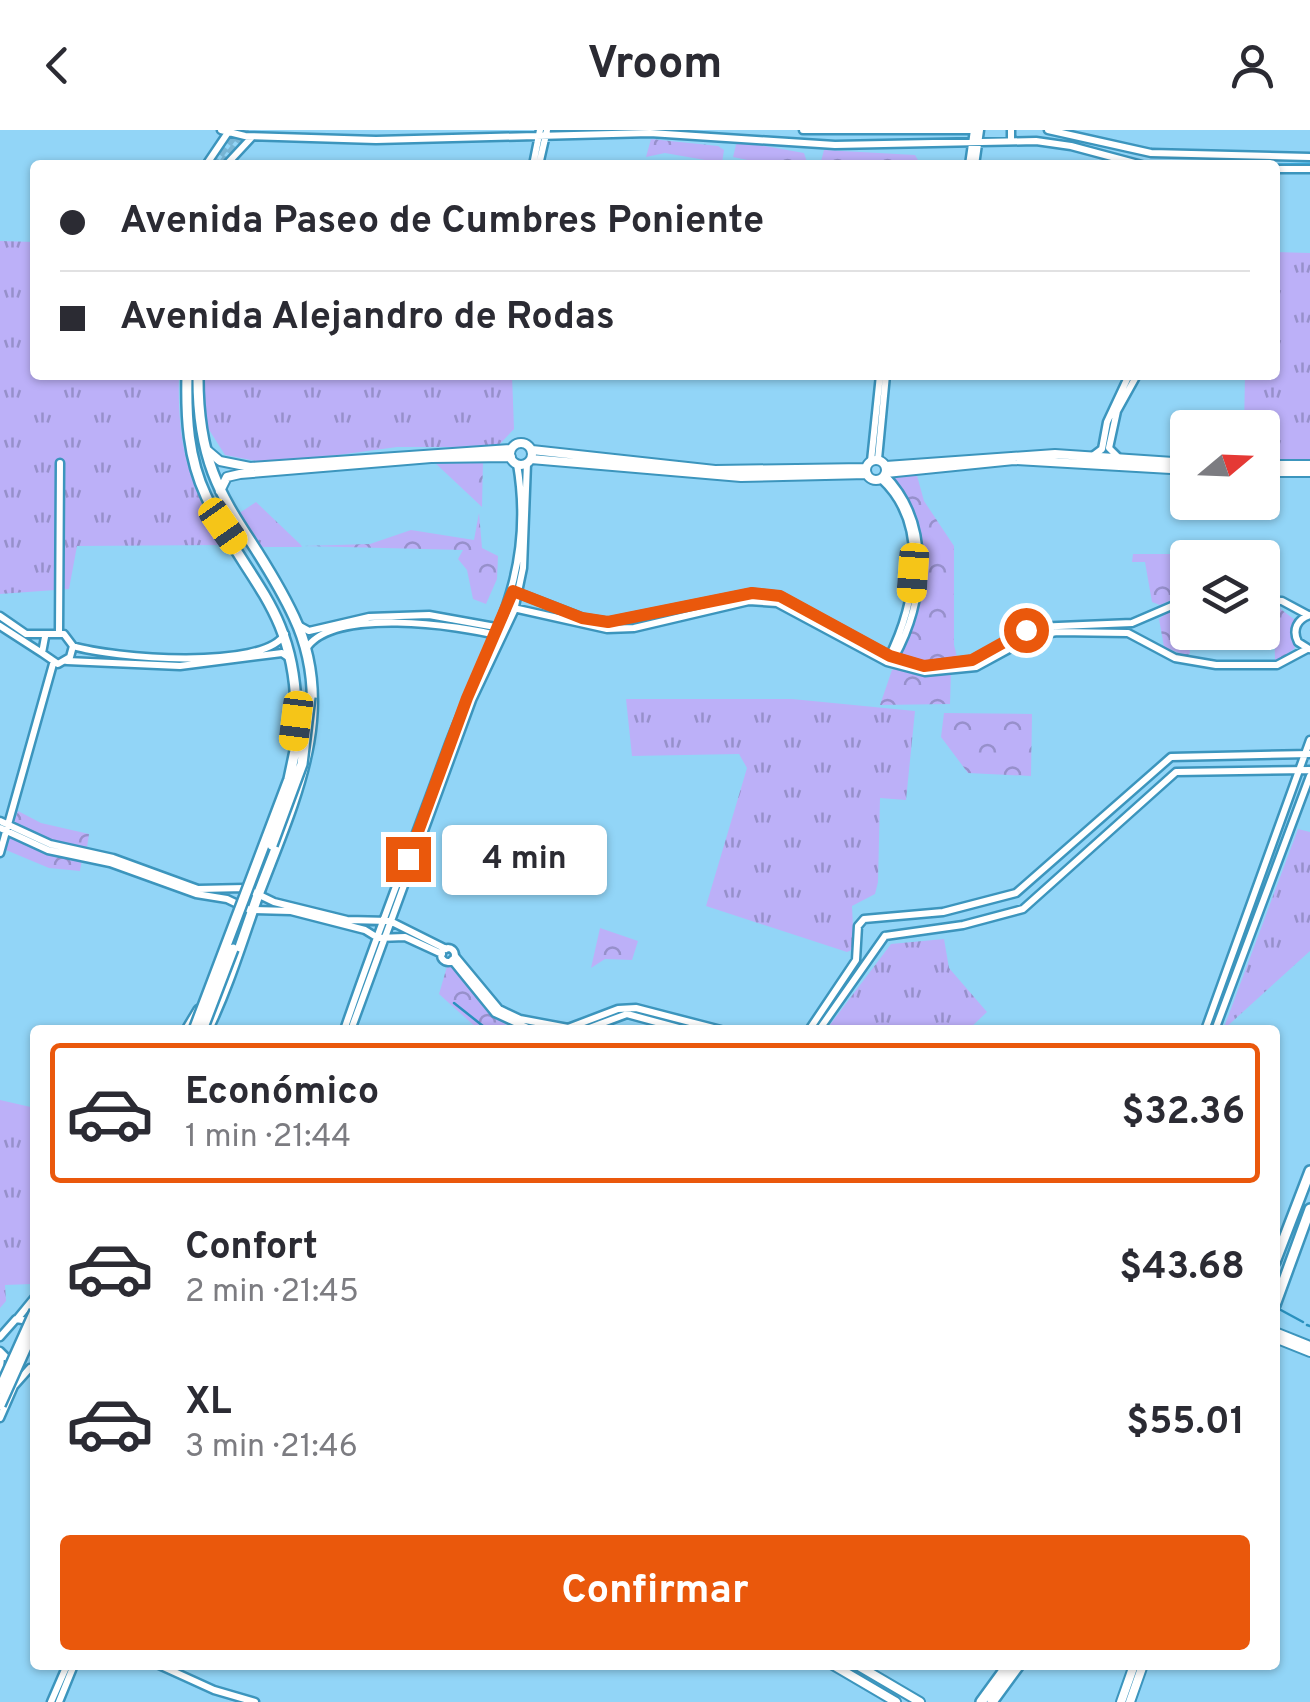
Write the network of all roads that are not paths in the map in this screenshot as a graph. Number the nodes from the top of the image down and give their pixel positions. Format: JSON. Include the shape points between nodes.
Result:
{"nodes":[{"id":1,"x":218,"y":130,"type":"edge"},
{"id":2,"x":230,"y":130,"type":"edge"},
{"id":3,"x":803,"y":130,"type":"edge"},
{"id":4,"x":966,"y":130,"type":"edge"},
{"id":5,"x":976,"y":130,"type":"edge"},
{"id":6,"x":1014,"y":130,"type":"edge"},
{"id":7,"x":1048,"y":130,"type":"edge"},
{"id":8,"x":258,"y":132,"type":"edge"},
{"id":9,"x":294,"y":132,"type":"edge"},
{"id":10,"x":545,"y":132,"type":"edge"},
{"id":11,"x":1015,"y":141,"type":"junction"},
{"id":12,"x":957,"y":143,"type":"junction"},
{"id":13,"x":976,"y":143,"type":"junction"},
{"id":14,"x":219,"y":144,"type":"junction"},
{"id":15,"x":235,"y":152,"type":"junction"},
{"id":16,"x":1148,"y":153,"type":"junction"},
{"id":17,"x":1310,"y":156,"type":"edge"},
{"id":18,"x":209,"y":160,"type":"edge"},
{"id":19,"x":229,"y":160,"type":"edge"},
{"id":20,"x":537,"y":160,"type":"edge"},
{"id":21,"x":973,"y":160,"type":"edge"},
{"id":22,"x":1126,"y":160,"type":"edge"},
{"id":23,"x":1146,"y":160,"type":"edge"},
{"id":24,"x":1245,"y":160,"type":"edge"},
{"id":25,"x":1269,"y":160,"type":"edge"},
{"id":26,"x":1310,"y":169,"type":"edge"},
{"id":27,"x":1280,"y":170,"type":"edge"},
{"id":28,"x":187,"y":380,"type":"edge"},
{"id":29,"x":198,"y":380,"type":"edge"},
{"id":30,"x":883,"y":380,"type":"edge"},
{"id":31,"x":1126,"y":380,"type":"edge"},
{"id":32,"x":1134,"y":380,"type":"edge"},
{"id":33,"x":1106,"y":444,"type":"junction"},
{"id":34,"x":204,"y":448,"type":"junction"},
{"id":35,"x":1094,"y":455,"type":"junction"},
{"id":36,"x":1117,"y":456,"type":"junction"},
{"id":37,"x":521,"y":457,"type":"junction"},
{"id":38,"x":1075,"y":458,"type":"junction"},
{"id":39,"x":1134,"y":461,"type":"junction"},
{"id":40,"x":60,"y":463,"type":"dead end"},
{"id":41,"x":1170,"y":465,"type":"edge"},
{"id":42,"x":1280,"y":468,"type":"edge"},
{"id":43,"x":877,"y":469,"type":"junction"},
{"id":44,"x":1310,"y":469,"type":"edge"},
{"id":45,"x":278,"y":470,"type":"junction"},
{"id":46,"x":200,"y":482,"type":"junction"},
{"id":47,"x":220,"y":495,"type":"junction"},
{"id":48,"x":240,"y":529,"type":"junction"},
{"id":49,"x":516,"y":592,"type":"junction"},
{"id":50,"x":1280,"y":601,"type":"edge"},
{"id":51,"x":1170,"y":607,"type":"edge"},
{"id":52,"x":512,"y":609,"type":"junction"},
{"id":53,"x":1309,"y":615,"type":"edge"},
{"id":54,"x":0,"y":616,"type":"edge"},
{"id":55,"x":504,"y":617,"type":"junction"},
{"id":56,"x":297,"y":624,"type":"junction"},
{"id":57,"x":0,"y":626,"type":"edge"},
{"id":58,"x":487,"y":628,"type":"junction"},
{"id":59,"x":59,"y":632,"type":"junction"},
{"id":60,"x":286,"y":632,"type":"junction"},
{"id":61,"x":502,"y":632,"type":"junction"},
{"id":62,"x":45,"y":637,"type":"junction"},
{"id":63,"x":278,"y":644,"type":"junction"},
{"id":64,"x":73,"y":646,"type":"junction"},
{"id":65,"x":491,"y":647,"type":"junction"},
{"id":66,"x":1308,"y":649,"type":"edge"},
{"id":67,"x":306,"y":650,"type":"junction"},
{"id":68,"x":42,"y":653,"type":"junction"},
{"id":69,"x":282,"y":653,"type":"junction"},
{"id":70,"x":890,"y":660,"type":"junction"},
{"id":71,"x":67,"y":661,"type":"junction"},
{"id":72,"x":155,"y":661,"type":"junction"},
{"id":73,"x":293,"y":662,"type":"junction"},
{"id":74,"x":53,"y":664,"type":"junction"},
{"id":75,"x":295,"y":674,"type":"junction"},
{"id":76,"x":307,"y":693,"type":"junction"},
{"id":77,"x":1310,"y":740,"type":"edge"},
{"id":78,"x":1308,"y":754,"type":"edge"},
{"id":79,"x":1300,"y":770,"type":"junction"},
{"id":80,"x":1310,"y":773,"type":"edge"},
{"id":81,"x":3,"y":826,"type":"edge"},
{"id":82,"x":0,"y":853,"type":"edge"},
{"id":83,"x":250,"y":873,"type":"junction"},
{"id":84,"x":264,"y":881,"type":"junction"},
{"id":85,"x":245,"y":888,"type":"junction"},
{"id":86,"x":259,"y":894,"type":"junction"},
{"id":87,"x":238,"y":906,"type":"junction"},
{"id":88,"x":253,"y":911,"type":"junction"},
{"id":89,"x":879,"y":919,"type":"junction"},
{"id":90,"x":233,"y":920,"type":"junction"},
{"id":91,"x":388,"y":920,"type":"junction"},
{"id":92,"x":246,"y":928,"type":"junction"},
{"id":93,"x":858,"y":936,"type":"junction"},
{"id":94,"x":884,"y":936,"type":"junction"},
{"id":95,"x":381,"y":938,"type":"junction"},
{"id":96,"x":876,"y":945,"type":"junction"},
{"id":97,"x":444,"y":951,"type":"junction"},
{"id":98,"x":453,"y":958,"type":"junction"},
{"id":99,"x":652,"y":1016,"type":"junction"},
{"id":100,"x":692,"y":1020,"type":"junction"},
{"id":101,"x":192,"y":1025,"type":"edge"},
{"id":102,"x":192,"y":1025,"type":"edge"},
{"id":103,"x":206,"y":1025,"type":"edge"},
{"id":104,"x":206,"y":1025,"type":"edge"},
{"id":105,"x":349,"y":1025,"type":"edge"},
{"id":106,"x":521,"y":1025,"type":"edge"},
{"id":107,"x":550,"y":1025,"type":"edge"},
{"id":108,"x":576,"y":1025,"type":"edge"},
{"id":109,"x":596,"y":1025,"type":"edge"},
{"id":110,"x":674,"y":1025,"type":"edge"},
{"id":111,"x":690,"y":1025,"type":"edge"},
{"id":112,"x":702,"y":1025,"type":"edge"},
{"id":113,"x":812,"y":1025,"type":"edge"},
{"id":114,"x":822,"y":1025,"type":"edge"},
{"id":115,"x":1207,"y":1025,"type":"edge"},
{"id":116,"x":1217,"y":1025,"type":"edge"},
{"id":117,"x":1308,"y":1186,"type":"edge"},
{"id":118,"x":1310,"y":1209,"type":"edge"},
{"id":119,"x":1280,"y":1250,"type":"edge"},
{"id":120,"x":1280,"y":1260,"type":"edge"},
{"id":121,"x":1280,"y":1279,"type":"edge"},
{"id":122,"x":1280,"y":1291,"type":"edge"},
{"id":123,"x":30,"y":1302,"type":"edge"},
{"id":124,"x":13,"y":1321,"type":"junction"},
{"id":125,"x":30,"y":1322,"type":"edge"},
{"id":126,"x":0,"y":1323,"type":"edge"},
{"id":127,"x":30,"y":1324,"type":"edge"},
{"id":128,"x":30,"y":1336,"type":"edge"},
{"id":129,"x":0,"y":1337,"type":"edge"},
{"id":130,"x":1280,"y":1337,"type":"edge"},
{"id":131,"x":1310,"y":1349,"type":"edge"},
{"id":132,"x":1,"y":1353,"type":"edge"},
{"id":133,"x":30,"y":1367,"type":"edge"},
{"id":134,"x":30,"y":1369,"type":"edge"},
{"id":135,"x":0,"y":1374,"type":"edge"},
{"id":136,"x":14,"y":1386,"type":"junction"},
{"id":137,"x":0,"y":1389,"type":"edge"},
{"id":138,"x":0,"y":1405,"type":"edge"},
{"id":139,"x":0,"y":1418,"type":"edge"},
{"id":140,"x":68,"y":1670,"type":"edge"},
{"id":141,"x":170,"y":1670,"type":"edge"},
{"id":142,"x":842,"y":1670,"type":"edge"},
{"id":143,"x":866,"y":1670,"type":"edge"},
{"id":144,"x":1004,"y":1670,"type":"edge"},
{"id":145,"x":1015,"y":1670,"type":"edge"},
{"id":146,"x":1132,"y":1670,"type":"edge"},
{"id":147,"x":1141,"y":1670,"type":"edge"},
{"id":148,"x":993,"y":1700,"type":"edge"},
{"id":149,"x":55,"y":1702,"type":"edge"},
{"id":150,"x":255,"y":1702,"type":"edge"},
{"id":151,"x":896,"y":1702,"type":"edge"},
{"id":152,"x":920,"y":1702,"type":"edge"},
{"id":153,"x":981,"y":1702,"type":"edge"},
{"id":154,"x":1121,"y":1702,"type":"edge"},
{"id":155,"x":1130,"y":1702,"type":"edge"}],
"edges":[{"from":1,"to":2,"type":"street"},
{"from":1,"to":14,"type":"street"},
{"from":2,"to":8,"type":"street"},
{"from":2,"to":14,"type":"street"},
{"from":3,"to":4,"type":"street"},
{"from":4,"to":5,"type":"street"},
{"from":4,"to":12,"type":"street","via":[[969,139]]},
{"from":5,"to":13,"type":"street"},
{"from":6,"to":11,"type":"street"},
{"from":7,"to":16,"type":"street"},
{"from":8,"to":9,"type":"street"},
{"from":8,"to":15,"type":"street"},
{"from":9,"to":10,"type":"street","via":[[376,140]]},
{"from":10,"to":12,"type":"street","via":[[835,145]]},
{"from":10,"to":20,"type":"street"},
{"from":11,"to":13,"type":"street"},
{"from":11,"to":22,"type":"street"},
{"from":12,"to":13,"type":"street"},
{"from":13,"to":21,"type":"street"},
{"from":14,"to":15,"type":"street","via":[[229,141]]},
{"from":14,"to":18,"type":"street"},
{"from":15,"to":19,"type":"street"},
{"from":16,"to":23,"type":"street"},
{"from":16,"to":24,"type":"street"},
{"from":17,"to":25,"type":"street"},
{"from":26,"to":27,"type":"street"},
{"from":28,"to":46,"type":"main road","via":[[188,434]]},
{"from":29,"to":34,"type":"main road"},
{"from":30,"to":43,"type":"street"},
{"from":31,"to":33,"type":"street"},
{"from":32,"to":33,"type":"street"},
{"from":33,"to":35,"type":"street"},
{"from":33,"to":36,"type":"street"},
{"from":34,"to":45,"type":"main road","via":[[236,466]]},
{"from":34,"to":47,"type":"main road"},
{"from":35,"to":36,"type":"main road"},
{"from":35,"to":38,"type":"main road"},
{"from":36,"to":39,"type":"main road"},
{"from":37,"to":43,"type":"main road","via":[[714,473]]},
{"from":37,"to":45,"type":"main road"},
{"from":37,"to":49,"type":"street"},
{"from":38,"to":39,"type":"main road"},
{"from":38,"to":43,"type":"main road"},
{"from":39,"to":41,"type":"main road"},
{"from":40,"to":59,"type":"street"},
{"from":42,"to":44,"type":"main road"},
{"from":43,"to":70,"type":"street","via":[[910,507],[915,549],[914,611]]},
{"from":45,"to":47,"type":"main road","via":[[231,476]]},
{"from":46,"to":48,"type":"main road","via":[[206,479]]},
{"from":46,"to":60,"type":"main road"},
{"from":47,"to":48,"type":"main road"},
{"from":48,"to":56,"type":"main road"},
{"from":49,"to":52,"type":"street"},
{"from":49,"to":70,"type":"street","via":[[608,622],[752,593],[780,596]]},
{"from":50,"to":53,"type":"street"},
{"from":51,"to":70,"type":"street","via":[[1132,624],[1034,627],[960,663]]},
{"from":52,"to":55,"type":"street"},
{"from":52,"to":61,"type":"street"},
{"from":52,"to":70,"type":"street","via":[[607,629],[764,601]]},
{"from":53,"to":66,"type":"street","via":[[1295,631]]},
{"from":54,"to":62,"type":"street","via":[[26,634]]},
{"from":55,"to":58,"type":"street"},
{"from":55,"to":61,"type":"street"},
{"from":56,"to":58,"type":"street","via":[[309,631],[369,617],[429,615]]},
{"from":56,"to":67,"type":"main road"},
{"from":57,"to":68,"type":"street"},
{"from":58,"to":61,"type":"street"},
{"from":58,"to":65,"type":"street"},
{"from":58,"to":67,"type":"street","via":[[365,625],[318,637]]},
{"from":59,"to":62,"type":"street"},
{"from":59,"to":64,"type":"street"},
{"from":60,"to":63,"type":"street"},
{"from":60,"to":73,"type":"main road"},
{"from":61,"to":65,"type":"street"},
{"from":61,"to":91,"type":"street"},
{"from":62,"to":68,"type":"street"},
{"from":63,"to":69,"type":"street"},
{"from":63,"to":72,"type":"street"},
{"from":64,"to":71,"type":"street"},
{"from":64,"to":72,"type":"street"},
{"from":65,"to":91,"type":"street","via":[[448,746]]},
{"from":66,"to":70,"type":"street","via":[[1277,665],[1216,665],[1174,658],[1128,633],[1058,632],[1034,636],[961,670],[925,672]]},
{"from":67,"to":76,"type":"main road"},
{"from":68,"to":74,"type":"street"},
{"from":69,"to":72,"type":"street","via":[[230,662]]},
{"from":69,"to":73,"type":"street"},
{"from":71,"to":72,"type":"street"},
{"from":71,"to":74,"type":"street"},
{"from":73,"to":75,"type":"main road"},
{"from":74,"to":81,"type":"street"},
{"from":75,"to":76,"type":"main road"},
{"from":75,"to":83,"type":"main road","via":[[291,758]]},
{"from":76,"to":84,"type":"main road","via":[[314,716],[307,760]]},
{"from":76,"to":101,"type":"main road","bridge":true,"via":[[289,779]]},
{"from":76,"to":103,"type":"main road","bridge":true,"via":[[302,764]]},
{"from":77,"to":78,"type":"street"},
{"from":78,"to":79,"type":"street"},
{"from":78,"to":89,"type":"street","via":[[1170,758],[1016,894]]},
{"from":79,"to":80,"type":"street"},
{"from":79,"to":94,"type":"street","via":[[1176,772],[1023,909]]},
{"from":79,"to":115,"type":"street"},
{"from":80,"to":116,"type":"street"},
{"from":81,"to":82,"type":"street"},
{"from":81,"to":85,"type":"street","via":[[198,889]]},
{"from":81,"to":87,"type":"street","via":[[48,850],[110,863]]},
{"from":83,"to":84,"type":"main road"},
{"from":83,"to":85,"type":"main road"},
{"from":84,"to":86,"type":"main road"},
{"from":85,"to":86,"type":"street"},
{"from":85,"to":87,"type":"main road"},
{"from":86,"to":88,"type":"main road"},
{"from":86,"to":91,"type":"street","via":[[347,920]]},
{"from":87,"to":88,"type":"street"},
{"from":87,"to":90,"type":"main road"},
{"from":88,"to":92,"type":"main road"},
{"from":88,"to":95,"type":"street","via":[[290,911]]},
{"from":89,"to":93,"type":"street","via":[[864,919]]},
{"from":89,"to":94,"type":"street"},
{"from":90,"to":92,"type":"main road"},
{"from":90,"to":102,"type":"main road"},
{"from":91,"to":95,"type":"street"},
{"from":91,"to":97,"type":"street"},
{"from":92,"to":104,"type":"main road"},
{"from":93,"to":96,"type":"street"},
{"from":93,"to":113,"type":"street","via":[[856,960]]},
{"from":94,"to":96,"type":"street"},
{"from":95,"to":97,"type":"street","via":[[405,937]]},
{"from":95,"to":105,"type":"street"},
{"from":96,"to":114,"type":"street"},
{"from":97,"to":98,"type":"street","via":[[446,961]]},
{"from":98,"to":106,"type":"street","via":[[495,1013]]},
{"from":98,"to":107,"type":"street","via":[[491,1001],[520,1020]]},
{"from":99,"to":100,"type":"street"},
{"from":99,"to":108,"type":"street","via":[[618,1009]]},
{"from":99,"to":109,"type":"street","via":[[619,1015]]},
{"from":99,"to":110,"type":"street"},
{"from":100,"to":111,"type":"street"},
{"from":100,"to":112,"type":"street"},
{"from":117,"to":119,"type":"main road"},
{"from":117,"to":120,"type":"main road"},
{"from":117,"to":121,"type":"main road"},
{"from":118,"to":122,"type":"main road"},
{"from":123,"to":124,"type":"street"},
{"from":124,"to":126,"type":"street"},
{"from":124,"to":127,"type":"street"},
{"from":124,"to":129,"type":"street"},
{"from":125,"to":137,"type":"main road","bridge":true},
{"from":128,"to":138,"type":"main road","bridge":true},
{"from":130,"to":131,"type":"main road"},
{"from":132,"to":133,"type":"street","via":[[16,1367]]},
{"from":132,"to":135,"type":"street"},
{"from":134,"to":136,"type":"street"},
{"from":135,"to":136,"type":"street"},
{"from":136,"to":139,"type":"street"},
{"from":140,"to":149,"type":"street"},
{"from":141,"to":150,"type":"street"},
{"from":142,"to":151,"type":"main road"},
{"from":143,"to":152,"type":"main road"},
{"from":144,"to":153,"type":"main road"},
{"from":145,"to":148,"type":"main road"},
{"from":146,"to":154,"type":"main road"},
{"from":147,"to":155,"type":"main road"}]}
